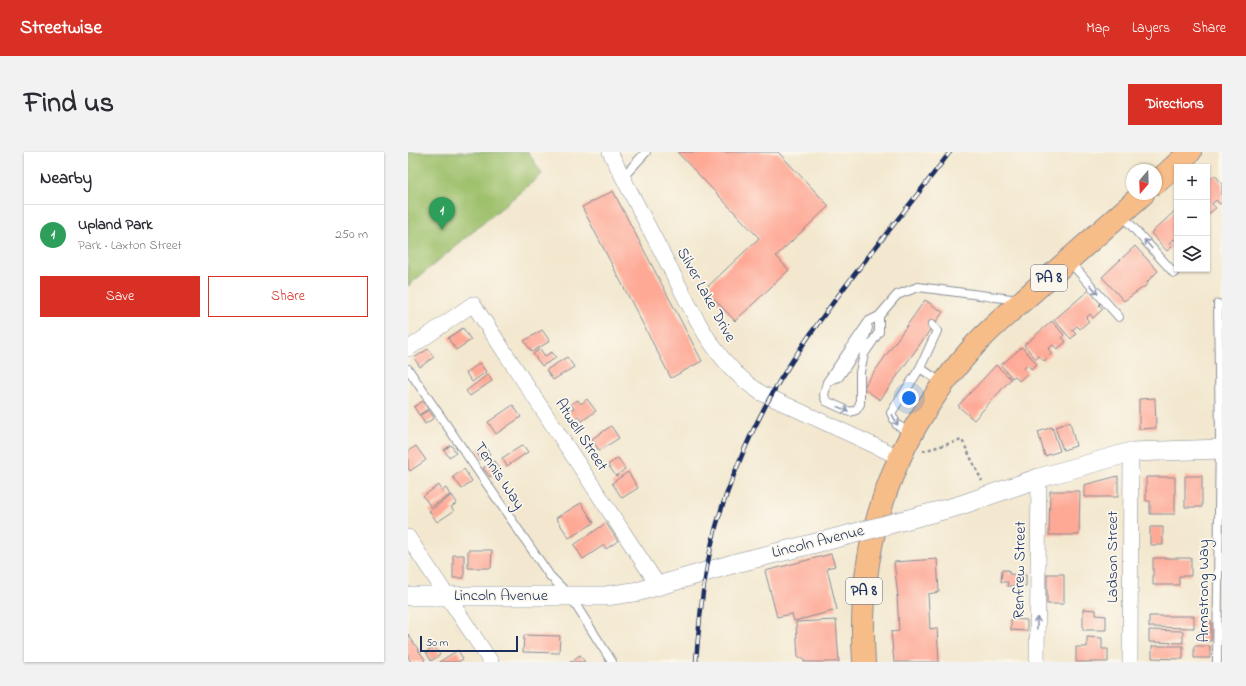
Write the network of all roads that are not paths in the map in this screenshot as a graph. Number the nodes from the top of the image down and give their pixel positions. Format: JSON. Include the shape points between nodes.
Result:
{"nodes":[{"id":1,"x":610,"y":152,"type":"edge"},
{"id":2,"x":646,"y":152,"type":"edge"},
{"id":3,"x":1190,"y":152,"type":"edge"},
{"id":4,"x":623,"y":177,"type":"junction"},
{"id":5,"x":1162,"y":177,"type":"edge"},
{"id":6,"x":1136,"y":200,"type":"edge"},
{"id":7,"x":1121,"y":214,"type":"junction"},
{"id":8,"x":1068,"y":260,"type":"junction"},
{"id":9,"x":1174,"y":273,"type":"dead end"},
{"id":10,"x":1023,"y":301,"type":"junction"},
{"id":11,"x":1218,"y":304,"type":"dead end"},
{"id":12,"x":879,"y":316,"type":"junction"},
{"id":13,"x":1119,"y":317,"type":"dead end"},
{"id":14,"x":932,"y":325,"type":"dead end"},
{"id":15,"x":408,"y":349,"type":"edge"},
{"id":16,"x":1220,"y":357,"type":"edge"},
{"id":17,"x":920,"y":368,"type":"junction"},
{"id":18,"x":408,"y":369,"type":"edge"},
{"id":19,"x":942,"y":383,"type":"junction"},
{"id":20,"x":911,"y":433,"type":"junction"},
{"id":21,"x":1221,"y":449,"type":"edge"},
{"id":22,"x":1132,"y":452,"type":"junction"},
{"id":23,"x":899,"y":457,"type":"junction"},
{"id":24,"x":1039,"y":478,"type":"junction"},
{"id":25,"x":408,"y":537,"type":"edge"},
{"id":26,"x":658,"y":585,"type":"junction"},
{"id":27,"x":447,"y":595,"type":"junction"},
{"id":28,"x":408,"y":596,"type":"edge"},
{"id":29,"x":570,"y":596,"type":"junction"},
{"id":30,"x":491,"y":662,"type":"edge"},
{"id":31,"x":612,"y":662,"type":"edge"},
{"id":32,"x":864,"y":662,"type":"edge"},
{"id":33,"x":1037,"y":662,"type":"edge"},
{"id":34,"x":1130,"y":662,"type":"edge"},
{"id":35,"x":1217,"y":662,"type":"edge"}],
"edges":[{"from":1,"to":4,"type":"street","name":"Silver Lake Drive"},
{"from":2,"to":4,"type":"lane"},
{"from":3,"to":5,"type":"highway"},
{"from":4,"to":23,"type":"street","name":"Silver Lake Drive","via":[[705,334],[735,374],[761,393]]},
{"from":6,"to":7,"type":"highway","number":"PA 8"},
{"from":7,"to":8,"type":"highway","number":"PA 8"},
{"from":9,"to":7,"type":"lane","one_way":true},
{"from":8,"to":10,"type":"highway","number":"PA 8"},
{"from":8,"to":13,"type":"lane","one_way":true},
{"from":10,"to":12,"type":"lane","via":[[918,287],[897,295]]},
{"from":10,"to":19,"type":"highway","number":"PA 8","via":[[975,344]]},
{"from":11,"to":16,"type":"lane","name":"Armstrong Way"},
{"from":12,"to":12,"type":"lane","one_way":true,"via":[[870,321],[864,340],[839,377],[828,382],[824,395],[826,401],[850,412],[856,410],[860,404],[860,372],[864,354],[879,332]]},
{"from":14,"to":17,"type":"lane","via":[[937,331]]},
{"from":15,"to":26,"type":"street","name":"Atwell Street","via":[[473,304]]},
{"from":16,"to":21,"type":"lane","name":"Armstrong Way"},
{"from":17,"to":19,"type":"lane"},
{"from":17,"to":20,"type":"lane","one_way":true,"via":[[892,413],[897,425]]},
{"from":18,"to":29,"type":"lane","name":"Tennis Way","via":[[550,576]]},
{"from":19,"to":20,"type":"highway","number":"PA 8"},
{"from":20,"to":23,"type":"highway","number":"PA 8"},
{"from":21,"to":22,"type":"street","name":"Lincoln Avenue"},
{"from":21,"to":35,"type":"lane","name":"Armstrong Way"},
{"from":22,"to":24,"type":"street","name":"Lincoln Avenue"},
{"from":22,"to":34,"type":"street","name":"Ladson Street"},
{"from":23,"to":32,"type":"highway","number":"PA 8","via":[[880,507],[869,556],[863,610]]},
{"from":24,"to":26,"type":"street","name":"Lincoln Avenue","bridge":true,"via":[[958,506],[736,562]]},
{"from":33,"to":24,"type":"street","name":"Renfrew Street","one_way":true},
{"from":25,"to":27,"type":"street"},
{"from":26,"to":29,"type":"street","name":"Lincoln Avenue","via":[[640,592],[606,596]]},
{"from":27,"to":28,"type":"street","name":"Lincoln Avenue"},
{"from":27,"to":29,"type":"street","name":"Lincoln Avenue"},
{"from":27,"to":30,"type":"street"},
{"from":29,"to":31,"type":"lane","name":"Tennis Way"}]}
